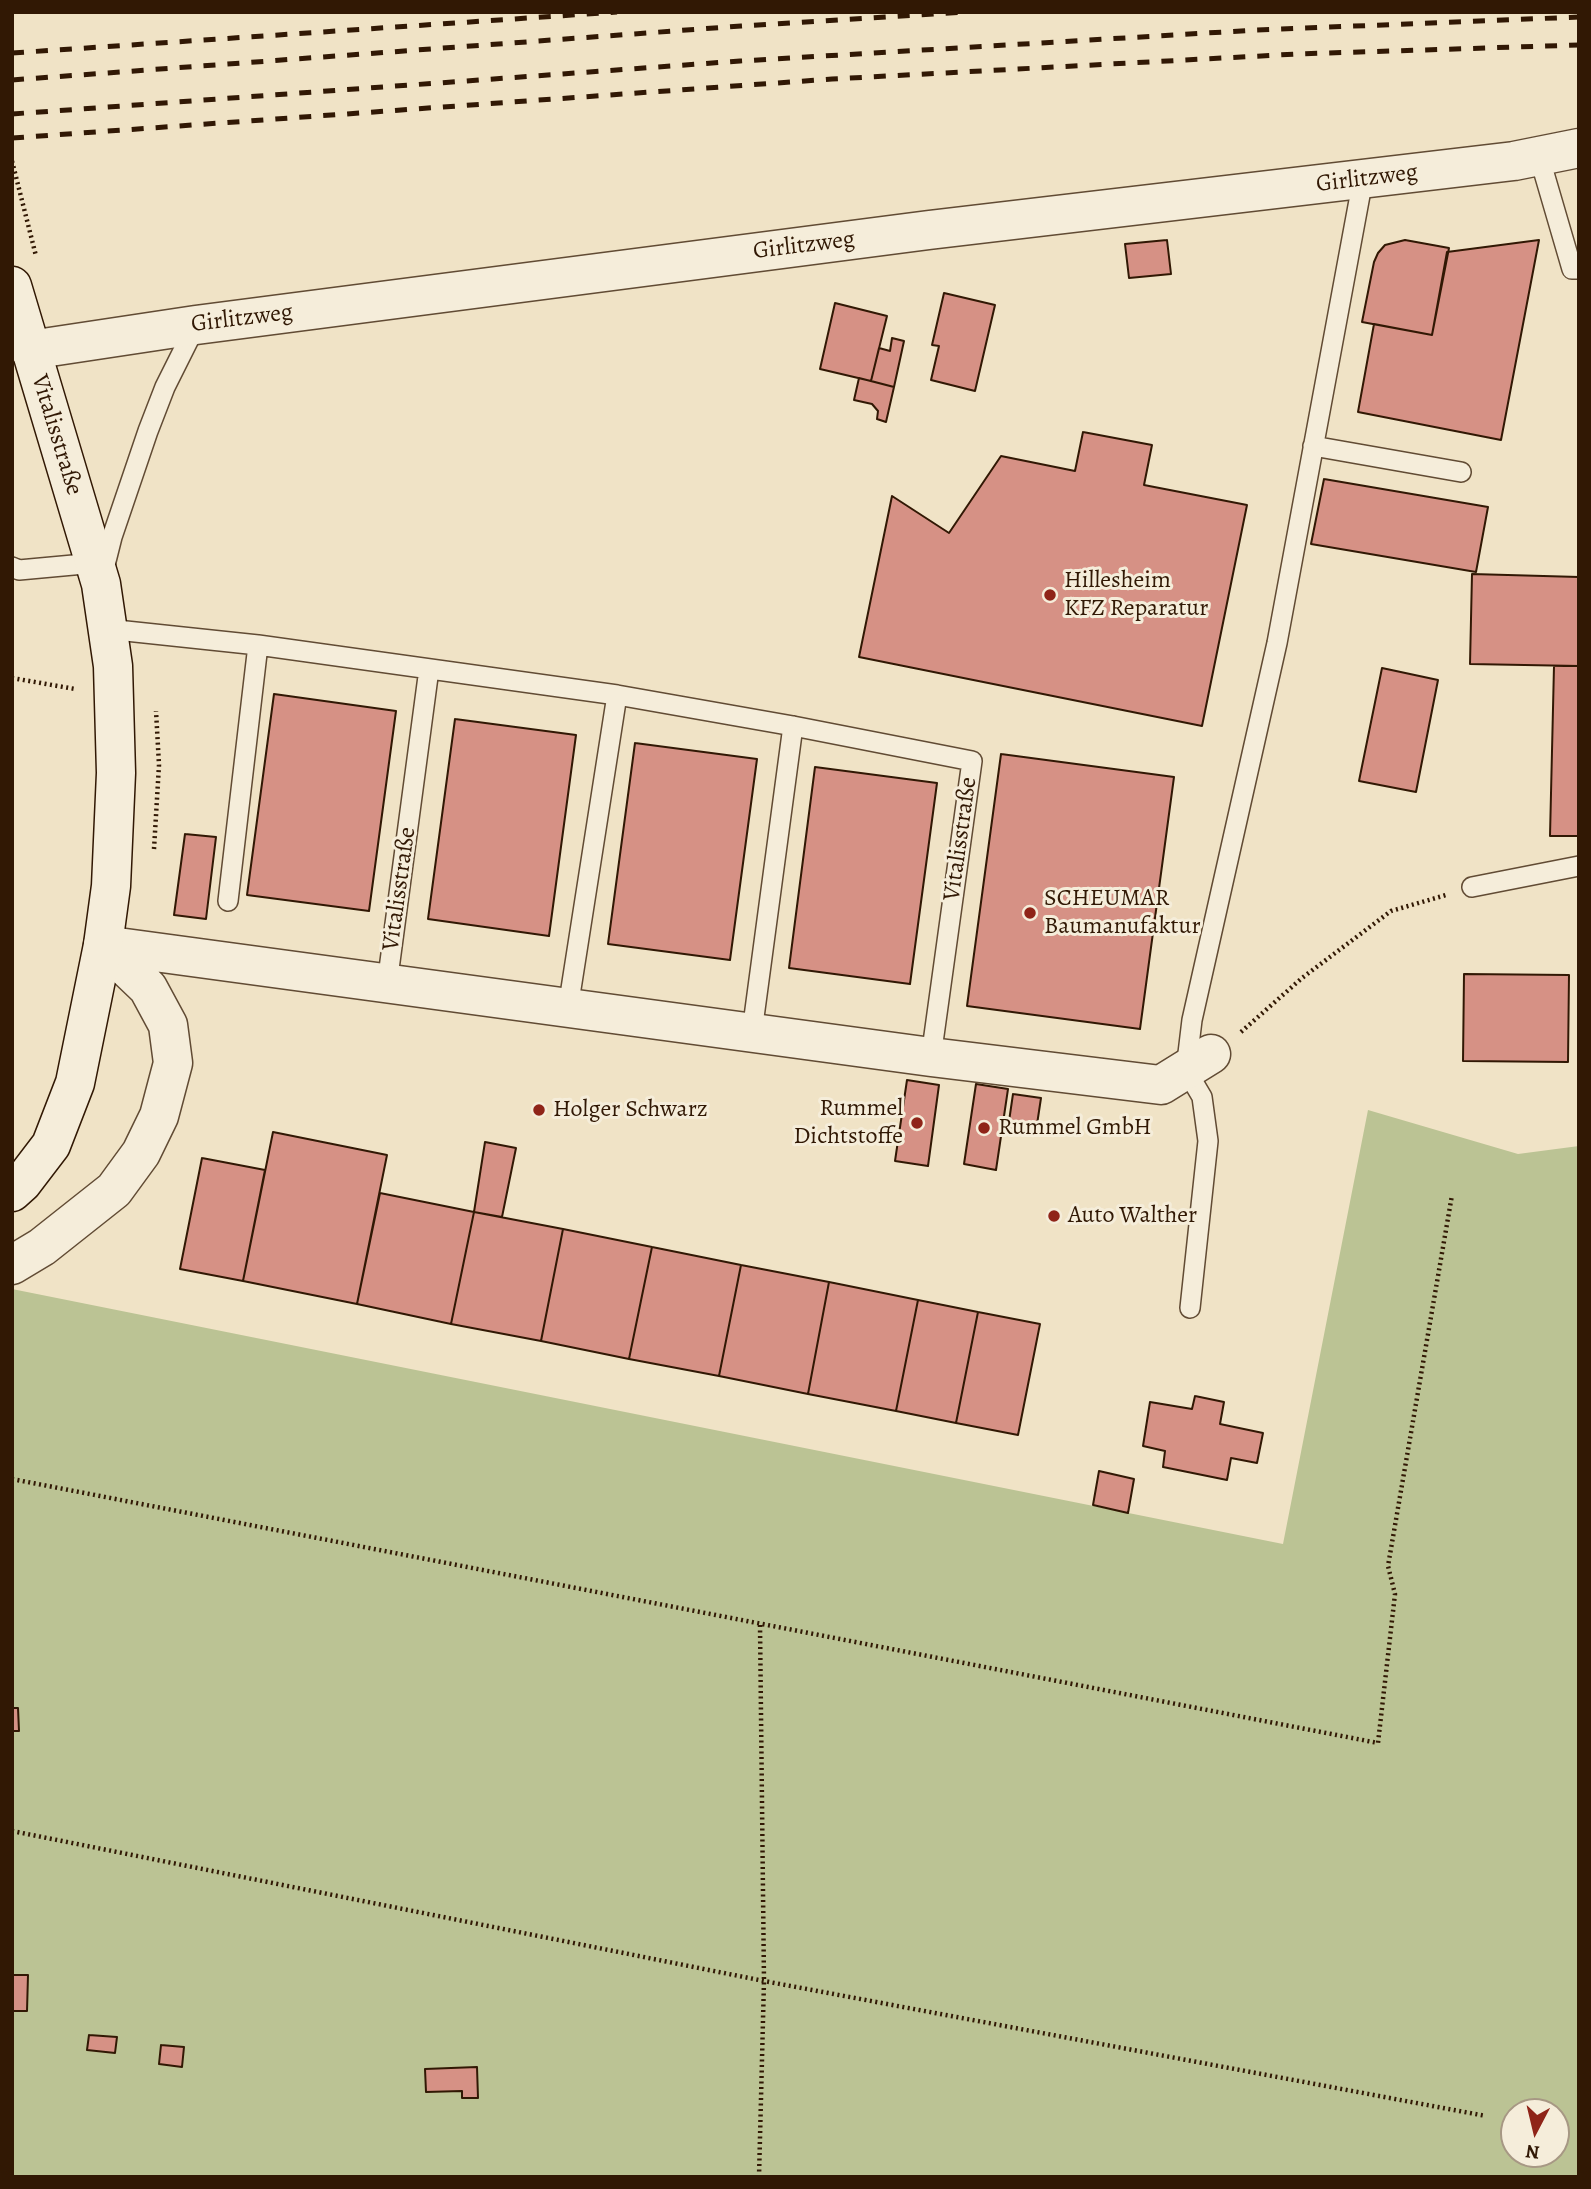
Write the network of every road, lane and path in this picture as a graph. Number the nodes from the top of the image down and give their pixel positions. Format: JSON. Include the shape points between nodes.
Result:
{"nodes":[{"id":1,"x":1579,"y":148,"type":"edge"},
{"id":2,"x":1539,"y":156,"type":"junction"},
{"id":3,"x":1363,"y":179,"type":"junction"},
{"id":4,"x":1579,"y":269,"type":"edge"},
{"id":5,"x":12,"y":286,"type":"edge"},
{"id":6,"x":196,"y":325,"type":"junction"},
{"id":7,"x":30,"y":350,"type":"junction"},
{"id":8,"x":1313,"y":446,"type":"junction"},
{"id":9,"x":1461,"y":472,"type":"dead end"},
{"id":10,"x":12,"y":567,"type":"edge"},
{"id":11,"x":97,"y":573,"type":"junction"},
{"id":12,"x":107,"y":629,"type":"junction"},
{"id":13,"x":258,"y":645,"type":"junction"},
{"id":14,"x":429,"y":669,"type":"junction"},
{"id":15,"x":12,"y":678,"type":"edge"},
{"id":16,"x":114,"y":695,"type":"junction"},
{"id":17,"x":617,"y":695,"type":"junction"},
{"id":18,"x":793,"y":726,"type":"junction"},
{"id":19,"x":1579,"y":866,"type":"edge"},
{"id":20,"x":1472,"y":887,"type":"dead end"},
{"id":21,"x":228,"y":901,"type":"dead end"},
{"id":22,"x":103,"y":946,"type":"junction"},
{"id":23,"x":387,"y":984,"type":"junction"},
{"id":24,"x":568,"y":1008,"type":"junction"},
{"id":25,"x":752,"y":1032,"type":"junction"},
{"id":26,"x":931,"y":1057,"type":"junction"},
{"id":27,"x":1199,"y":1062,"type":"junction"},
{"id":28,"x":12,"y":1192,"type":"edge"},
{"id":29,"x":1452,"y":1195,"type":"dead end"},
{"id":30,"x":12,"y":1265,"type":"edge"},
{"id":31,"x":1190,"y":1308,"type":"dead end"},
{"id":32,"x":12,"y":1479,"type":"edge"},
{"id":33,"x":760,"y":1625,"type":"junction"},
{"id":34,"x":12,"y":1831,"type":"edge"},
{"id":35,"x":764,"y":1982,"type":"junction"},
{"id":36,"x":1486,"y":2116,"type":"dead end"},
{"id":37,"x":759,"y":2177,"type":"edge"}],
"edges":[{"from":1,"to":2,"type":"street","name":"Girlitzweg"},
{"from":2,"to":3,"type":"street","name":"Girlitzweg"},
{"from":2,"to":4,"type":"lane","via":[[1572,269]]},
{"from":3,"to":6,"type":"street","name":"Girlitzweg"},
{"from":3,"to":8,"type":"lane"},
{"from":5,"to":7,"type":"street","name":"Vitalisstraße"},
{"from":6,"to":7,"type":"street","name":"Girlitzweg"},
{"from":6,"to":11,"type":"lane","name":"Vitalisstraße","via":[[165,387]]},
{"from":7,"to":11,"type":"street","name":"Vitalisstraße"},
{"from":8,"to":9,"type":"lane"},
{"from":8,"to":27,"type":"lane","via":[[1277,643],[1192,1020]]},
{"from":10,"to":11,"type":"lane"},
{"from":11,"to":12,"type":"street","name":"Vitalisstraße"},
{"from":12,"to":13,"type":"lane","name":"Vitalisstraße"},
{"from":12,"to":16,"type":"street","name":"Vitalisstraße"},
{"from":13,"to":14,"type":"lane","name":"Vitalisstraße"},
{"from":13,"to":21,"type":"lane"},
{"from":14,"to":17,"type":"lane","name":"Vitalisstraße"},
{"from":14,"to":23,"type":"lane","name":"Vitalisstraße"},
{"from":15,"to":16,"type":"path"},
{"from":16,"to":22,"type":"street","name":"Vitalisstraße","via":[[116,774]]},
{"from":17,"to":18,"type":"lane","name":"Vitalisstraße"},
{"from":17,"to":24,"type":"lane"},
{"from":18,"to":25,"type":"lane"},
{"from":18,"to":26,"type":"lane","name":"Vitalisstraße","via":[[972,761]]},
{"from":19,"to":20,"type":"lane"},
{"from":22,"to":23,"type":"street","name":"Vitalisstraße"},
{"from":22,"to":28,"type":"street","name":"Vitalisstraße","via":[[75,1083],[51,1145]]},
{"from":22,"to":30,"type":"street","via":[[148,988],[168,1025],[173,1063],[159,1116],[141,1153],[114,1190]]},
{"from":23,"to":24,"type":"street","name":"Vitalisstraße"},
{"from":24,"to":25,"type":"street","name":"Vitalisstraße"},
{"from":25,"to":26,"type":"street","name":"Vitalisstraße"},
{"from":26,"to":27,"type":"street","name":"Vitalisstraße","via":[[1161,1085]]},
{"from":27,"to":31,"type":"lane","via":[[1208,1140]]},
{"from":29,"to":33,"type":"path","via":[[1388,1566],[1395,1594],[1378,1743]]},
{"from":32,"to":33,"type":"path"},
{"from":33,"to":35,"type":"path"},
{"from":34,"to":35,"type":"path"},
{"from":35,"to":36,"type":"path"},
{"from":35,"to":37,"type":"path"}]}
